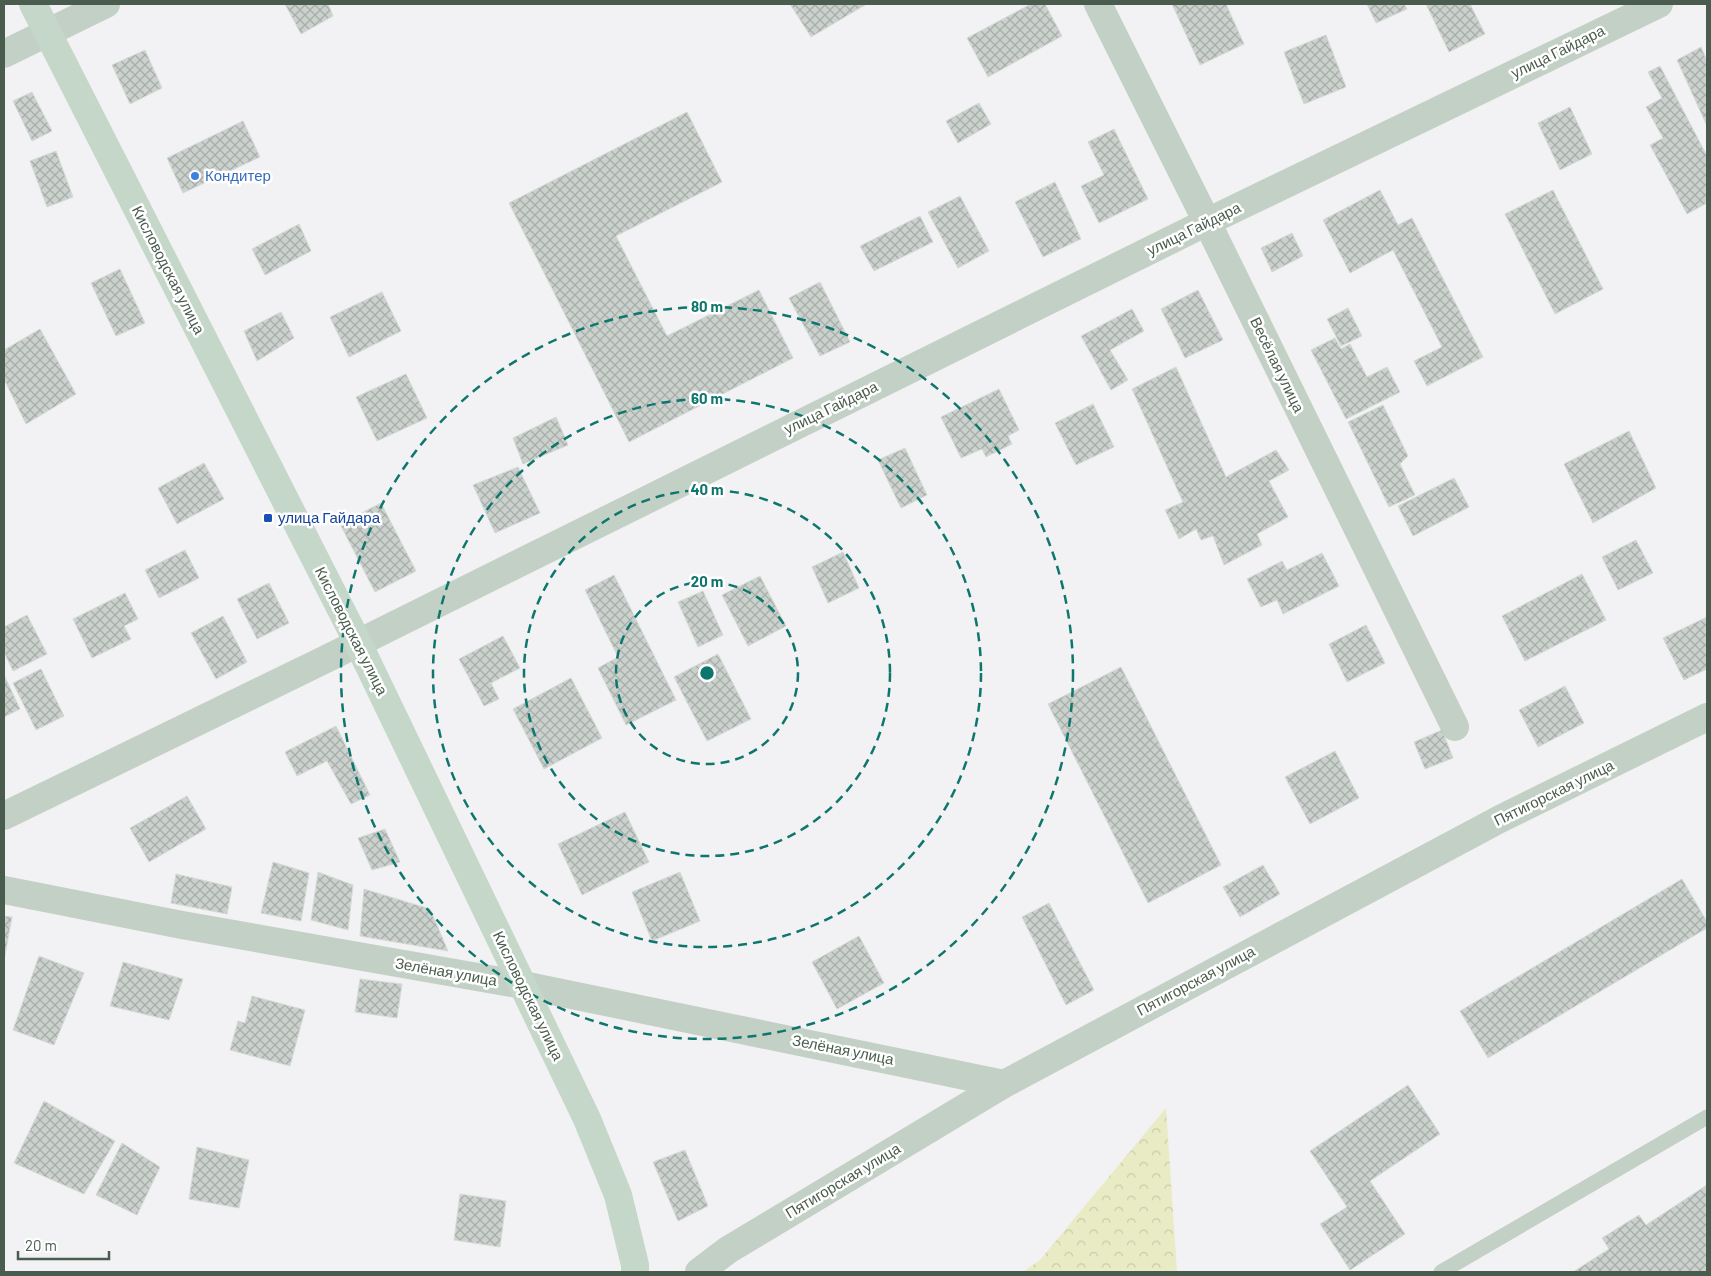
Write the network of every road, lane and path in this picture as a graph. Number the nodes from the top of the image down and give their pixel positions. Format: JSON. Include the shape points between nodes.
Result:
{"nodes":[{"id":1,"x":33,"y":4,"type":"edge"},
{"id":2,"x":106,"y":4,"type":"edge"},
{"id":3,"x":1098,"y":4,"type":"edge"},
{"id":4,"x":1659,"y":4,"type":"edge"},
{"id":5,"x":47,"y":33,"type":"junction"},
{"id":6,"x":4,"y":54,"type":"edge"},
{"id":7,"x":1207,"y":222,"type":"junction"},
{"id":8,"x":358,"y":643,"type":"junction"},
{"id":9,"x":1707,"y":717,"type":"edge"},
{"id":10,"x":1455,"y":727,"type":"dead end"},
{"id":11,"x":4,"y":816,"type":"edge"},
{"id":12,"x":4,"y":890,"type":"edge"},
{"id":13,"x":523,"y":986,"type":"junction"},
{"id":14,"x":1004,"y":1084,"type":"junction"},
{"id":15,"x":1707,"y":1117,"type":"edge"},
{"id":16,"x":635,"y":1272,"type":"edge"},
{"id":17,"x":699,"y":1272,"type":"edge"},
{"id":18,"x":1441,"y":1272,"type":"edge"}],
"edges":[{"from":1,"to":5,"type":"main road","name":"Кисловодская улица"},
{"from":2,"to":5,"type":"street"},
{"from":3,"to":7,"type":"street","name":"Весёлая улица"},
{"from":4,"to":7,"type":"street","name":"улица Гайдара"},
{"from":5,"to":6,"type":"street"},
{"from":5,"to":8,"type":"main road","name":"Кисловодская улица"},
{"from":7,"to":8,"type":"street","name":"улица Гайдара"},
{"from":7,"to":10,"type":"street","name":"Весёлая улица"},
{"from":8,"to":11,"type":"street","name":"улица Гайдара"},
{"from":8,"to":13,"type":"main road","name":"Кисловодская улица"},
{"from":9,"to":14,"type":"street","name":"Пятигорская улица","via":[[1500,819]]},
{"from":12,"to":13,"type":"street","name":"Зелёная улица","via":[[182,926]]},
{"from":13,"to":14,"type":"street","name":"Зелёная улица"},
{"from":13,"to":16,"type":"main road","name":"Кисловодская улица","via":[[587,1119],[618,1196]]},
{"from":14,"to":17,"type":"street","name":"Пятигорская улица","via":[[728,1250]]},
{"from":15,"to":18,"type":"lane"}]}
